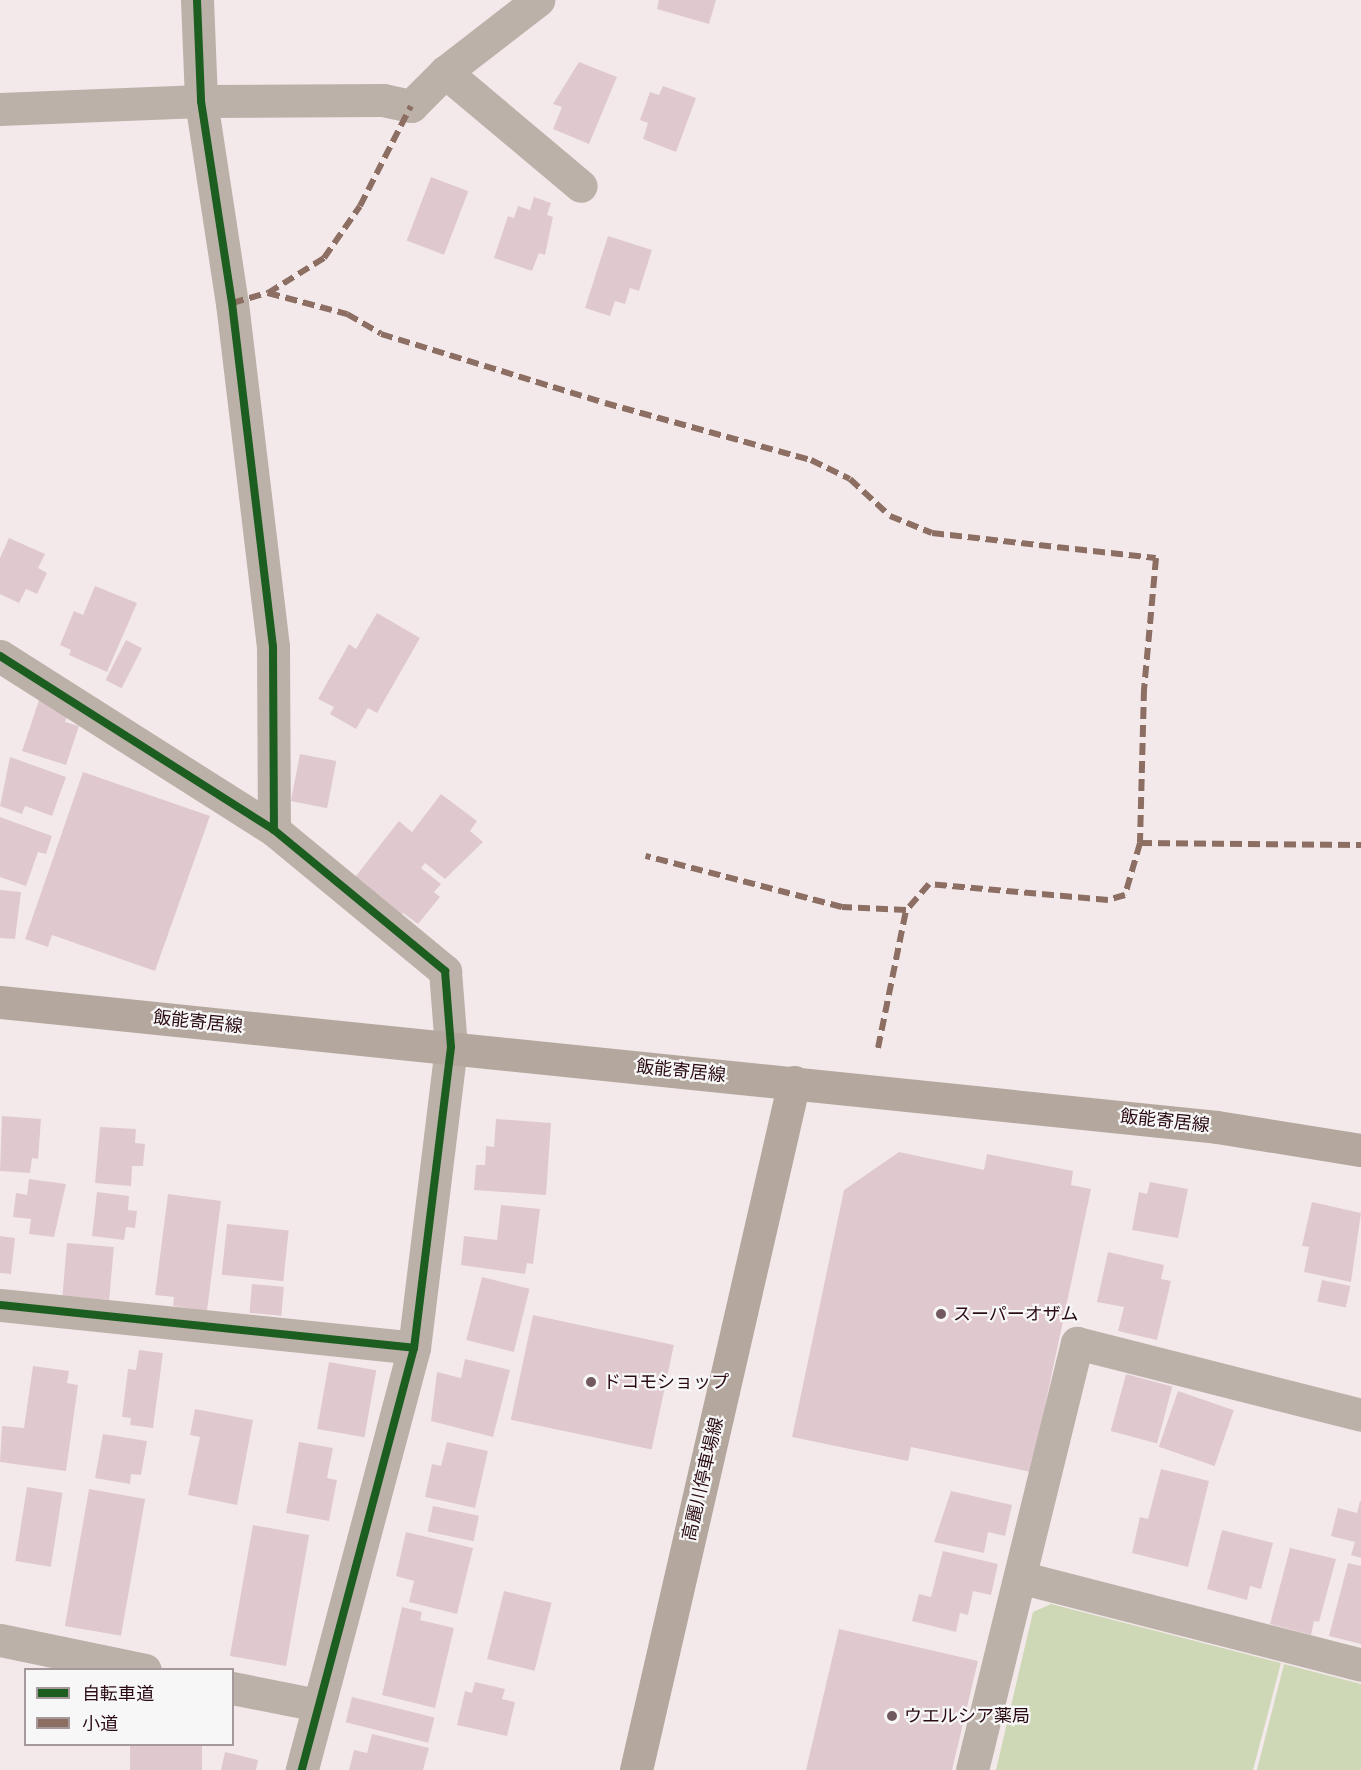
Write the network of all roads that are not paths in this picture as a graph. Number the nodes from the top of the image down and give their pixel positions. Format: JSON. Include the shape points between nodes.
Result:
{"nodes":[{"id":1,"x":197,"y":0,"type":"edge"},
{"id":2,"x":538,"y":0,"type":"edge"},
{"id":3,"x":445,"y":72,"type":"junction"},
{"id":4,"x":201,"y":101,"type":"junction"},
{"id":5,"x":0,"y":109,"type":"edge"},
{"id":6,"x":581,"y":186,"type":"dead end"},
{"id":7,"x":1,"y":661,"type":"edge"},
{"id":8,"x":274,"y":830,"type":"junction"},
{"id":9,"x":0,"y":1002,"type":"edge"},
{"id":10,"x":451,"y":1047,"type":"junction"},
{"id":11,"x":794,"y":1082,"type":"junction"},
{"id":12,"x":1361,"y":1150,"type":"edge"},
{"id":13,"x":0,"y":1305,"type":"edge"},
{"id":14,"x":414,"y":1348,"type":"junction"},
{"id":15,"x":1361,"y":1415,"type":"edge"},
{"id":16,"x":1023,"y":1578,"type":"junction"},
{"id":17,"x":0,"y":1640,"type":"edge"},
{"id":18,"x":1361,"y":1665,"type":"edge"},
{"id":19,"x":135,"y":1668,"type":"edge"},
{"id":20,"x":234,"y":1688,"type":"edge"},
{"id":21,"x":318,"y":1705,"type":"junction"},
{"id":22,"x":302,"y":1770,"type":"edge"},
{"id":23,"x":636,"y":1770,"type":"edge"},
{"id":24,"x":972,"y":1770,"type":"edge"}],
"edges":[{"from":1,"to":4,"type":"street"},
{"from":2,"to":3,"type":"street"},
{"from":3,"to":4,"type":"street","via":[[411,106],[383,100]]},
{"from":3,"to":6,"type":"street"},
{"from":4,"to":5,"type":"street"},
{"from":4,"to":8,"type":"street","via":[[232,303],[273,647]]},
{"from":7,"to":8,"type":"street"},
{"from":8,"to":10,"type":"street","via":[[445,971]]},
{"from":9,"to":10,"type":"main road","name":"飯能寄居線"},
{"from":10,"to":11,"type":"main road","name":"飯能寄居線"},
{"from":10,"to":14,"type":"street"},
{"from":11,"to":12,"type":"main road","name":"飯能寄居線","via":[[1217,1126]]},
{"from":11,"to":23,"type":"main road","name":"高麗川停車場線"},
{"from":13,"to":14,"type":"street"},
{"from":14,"to":21,"type":"street"},
{"from":15,"to":16,"type":"street","via":[[1077,1343]]},
{"from":16,"to":18,"type":"street"},
{"from":16,"to":24,"type":"street"},
{"from":17,"to":19,"type":"street"},
{"from":20,"to":21,"type":"street"},
{"from":21,"to":22,"type":"street"}]}
